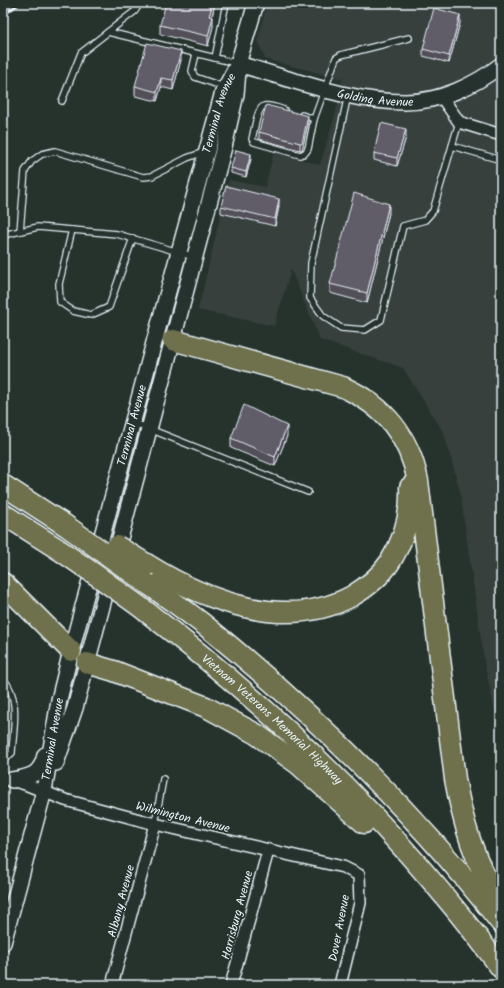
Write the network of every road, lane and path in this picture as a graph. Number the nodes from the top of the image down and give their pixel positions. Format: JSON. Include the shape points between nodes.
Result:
{"nodes":[{"id":1,"x":140,"y":3,"type":"edge"},
{"id":2,"x":226,"y":3,"type":"edge"},
{"id":3,"x":256,"y":3,"type":"edge"},
{"id":4,"x":108,"y":32,"type":"junction"},
{"id":5,"x":409,"y":38,"type":"dead end"},
{"id":6,"x":196,"y":54,"type":"junction"},
{"id":7,"x":214,"y":58,"type":"junction"},
{"id":8,"x":238,"y":64,"type":"junction"},
{"id":9,"x":501,"y":65,"type":"edge"},
{"id":10,"x":226,"y":87,"type":"junction"},
{"id":11,"x":325,"y":89,"type":"junction"},
{"id":12,"x":348,"y":95,"type":"junction"},
{"id":13,"x":441,"y":96,"type":"junction"},
{"id":14,"x":62,"y":101,"type":"dead end"},
{"id":15,"x":290,"y":111,"type":"edge"},
{"id":16,"x":297,"y":113,"type":"edge"},
{"id":17,"x":314,"y":119,"type":"junction"},
{"id":18,"x":459,"y":122,"type":"junction"},
{"id":19,"x":501,"y":135,"type":"edge"},
{"id":20,"x":452,"y":146,"type":"junction"},
{"id":21,"x":207,"y":152,"type":"junction"},
{"id":22,"x":501,"y":160,"type":"edge"},
{"id":23,"x":72,"y":230,"type":"junction"},
{"id":24,"x":20,"y":231,"type":"junction"},
{"id":25,"x":3,"y":235,"type":"edge"},
{"id":26,"x":133,"y":238,"type":"junction"},
{"id":27,"x":178,"y":252,"type":"junction"},
{"id":28,"x":195,"y":257,"type":"junction"},
{"id":29,"x":166,"y":343,"type":"junction"},
{"id":30,"x":132,"y":422,"type":"junction"},
{"id":31,"x":149,"y":428,"type":"junction"},
{"id":32,"x":3,"y":485,"type":"edge"},
{"id":33,"x":308,"y":492,"type":"dead end"},
{"id":34,"x":3,"y":514,"type":"edge"},
{"id":35,"x":148,"y":575,"type":"junction"},
{"id":36,"x":3,"y":583,"type":"edge"},
{"id":37,"x":71,"y":651,"type":"junction"},
{"id":38,"x":87,"y":663,"type":"junction"},
{"id":39,"x":3,"y":679,"type":"edge"},
{"id":40,"x":59,"y":700,"type":"junction"},
{"id":41,"x":3,"y":757,"type":"edge"},
{"id":42,"x":8,"y":779,"type":"edge"},
{"id":43,"x":163,"y":779,"type":"dead end"},
{"id":44,"x":44,"y":791,"type":"junction"},
{"id":45,"x":155,"y":824,"type":"junction"},
{"id":46,"x":268,"y":851,"type":"junction"},
{"id":47,"x":359,"y":875,"type":"joint"},
{"id":48,"x":501,"y":903,"type":"edge"},
{"id":49,"x":501,"y":923,"type":"edge"},
{"id":50,"x":481,"y":941,"type":"junction"},
{"id":51,"x":3,"y":943,"type":"edge"},
{"id":52,"x":501,"y":968,"type":"edge"},
{"id":53,"x":112,"y":985,"type":"edge"},
{"id":54,"x":231,"y":985,"type":"edge"},
{"id":55,"x":340,"y":985,"type":"edge"}],
"edges":[{"from":1,"to":4,"type":"lane","via":[[135,11]]},
{"from":2,"to":7,"type":"lane"},
{"from":3,"to":8,"type":"main road","name":"Terminal Avenue"},
{"from":4,"to":6,"type":"lane"},
{"from":4,"to":14,"type":"lane","via":[[81,53]]},
{"from":5,"to":11,"type":"lane","via":[[336,58]]},
{"from":6,"to":7,"type":"lane"},
{"from":6,"to":10,"type":"lane","via":[[192,71],[195,77]]},
{"from":7,"to":8,"type":"lane"},
{"from":8,"to":10,"type":"main road","name":"Terminal Avenue"},
{"from":8,"to":11,"type":"main road","name":"Golding Avenue"},
{"from":8,"to":28,"type":"main road","name":"Terminal Avenue","via":[[236,94]]},
{"from":9,"to":13,"type":"main road","name":"Golding Avenue","via":[[480,80]]},
{"from":10,"to":21,"type":"main road","name":"Terminal Avenue"},
{"from":11,"to":12,"type":"main road","name":"Golding Avenue"},
{"from":11,"to":17,"type":"lane"},
{"from":12,"to":13,"type":"main road","name":"Golding Avenue","via":[[371,100],[407,102]]},
{"from":12,"to":20,"type":"lane","via":[[311,263],[310,298],[323,316],[341,328],[365,330],[381,320],[403,226],[425,220],[433,211]]},
{"from":13,"to":18,"type":"street"},
{"from":15,"to":17,"type":"lane","via":[[263,106],[252,140],[300,155],[308,149]]},
{"from":16,"to":17,"type":"lane"},
{"from":18,"to":19,"type":"street"},
{"from":18,"to":20,"type":"lane"},
{"from":20,"to":22,"type":"lane"},
{"from":21,"to":24,"type":"lane","via":[[187,158],[152,176],[143,177],[56,151],[42,154],[32,160],[25,171]]},
{"from":21,"to":27,"type":"main road","name":"Terminal Avenue"},
{"from":23,"to":24,"type":"lane","via":[[38,227]]},
{"from":23,"to":26,"type":"lane"},
{"from":23,"to":26,"type":"lane","via":[[59,284],[60,302],[73,311],[91,315],[110,307]]},
{"from":24,"to":25,"type":"lane"},
{"from":26,"to":27,"type":"lane"},
{"from":27,"to":28,"type":"lane"},
{"from":27,"to":29,"type":"main road","name":"Terminal Avenue"},
{"from":28,"to":29,"type":"main road","name":"Terminal Avenue"},
{"from":29,"to":30,"type":"main road","name":"Terminal Avenue"},
{"from":29,"to":31,"type":"main road","name":"Terminal Avenue"},
{"from":29,"to":35,"type":"highway","via":[[328,392],[364,409],[386,429],[397,447],[406,466],[410,495],[405,526],[393,557],[382,573],[366,587],[338,603],[318,609],[286,612],[264,610],[240,606]]},
{"from":29,"to":48,"type":"highway","via":[[343,387],[378,408],[392,422],[405,442],[414,463],[419,487],[460,807],[479,863]]},
{"from":30,"to":31,"type":"lane"},
{"from":30,"to":37,"type":"main road","name":"Terminal Avenue"},
{"from":31,"to":33,"type":"lane"},
{"from":31,"to":38,"type":"main road","name":"Terminal Avenue"},
{"from":32,"to":35,"type":"highway","name":"Vietnam Veterans Memorial Highway","bridge":true,"via":[[65,520]]},
{"from":34,"to":50,"type":"highway","name":"Vietnam Veterans Memorial Highway","bridge":true,"via":[[143,609],[226,675],[276,719],[363,804]]},
{"from":35,"to":49,"type":"highway","name":"Vietnam Veterans Memorial Highway","via":[[338,742],[436,845]]},
{"from":36,"to":37,"type":"highway"},
{"from":37,"to":38,"type":"main road"},
{"from":37,"to":40,"type":"main road","name":"Terminal Avenue"},
{"from":38,"to":44,"type":"main road","name":"Terminal Avenue","via":[[73,715],[54,771]]},
{"from":38,"to":50,"type":"highway","via":[[206,707],[256,734],[298,764],[360,819]]},
{"from":39,"to":41,"type":"lane","via":[[9,685],[15,701],[12,753],[6,758]]},
{"from":40,"to":42,"type":"main road","via":[[43,764],[29,777]]},
{"from":40,"to":44,"type":"main road","name":"Terminal Avenue"},
{"from":42,"to":44,"type":"street","name":"Wilmington Avenue"},
{"from":43,"to":45,"type":"lane"},
{"from":44,"to":45,"type":"street","name":"Wilmington Avenue","via":[[65,800]]},
{"from":44,"to":51,"type":"main road","name":"Terminal Avenue"},
{"from":45,"to":46,"type":"street","name":"Wilmington Avenue"},
{"from":45,"to":53,"type":"street","name":"Albany Avenue"},
{"from":46,"to":47,"type":"street","name":"Wilmington Avenue","via":[[343,867]]},
{"from":46,"to":54,"type":"street","name":"Harrisburg Avenue"},
{"from":47,"to":55,"type":"street","name":"Dover Avenue","via":[[360,903]]},
{"from":50,"to":52,"type":"highway","name":"Vietnam Veterans Memorial Highway"}]}
